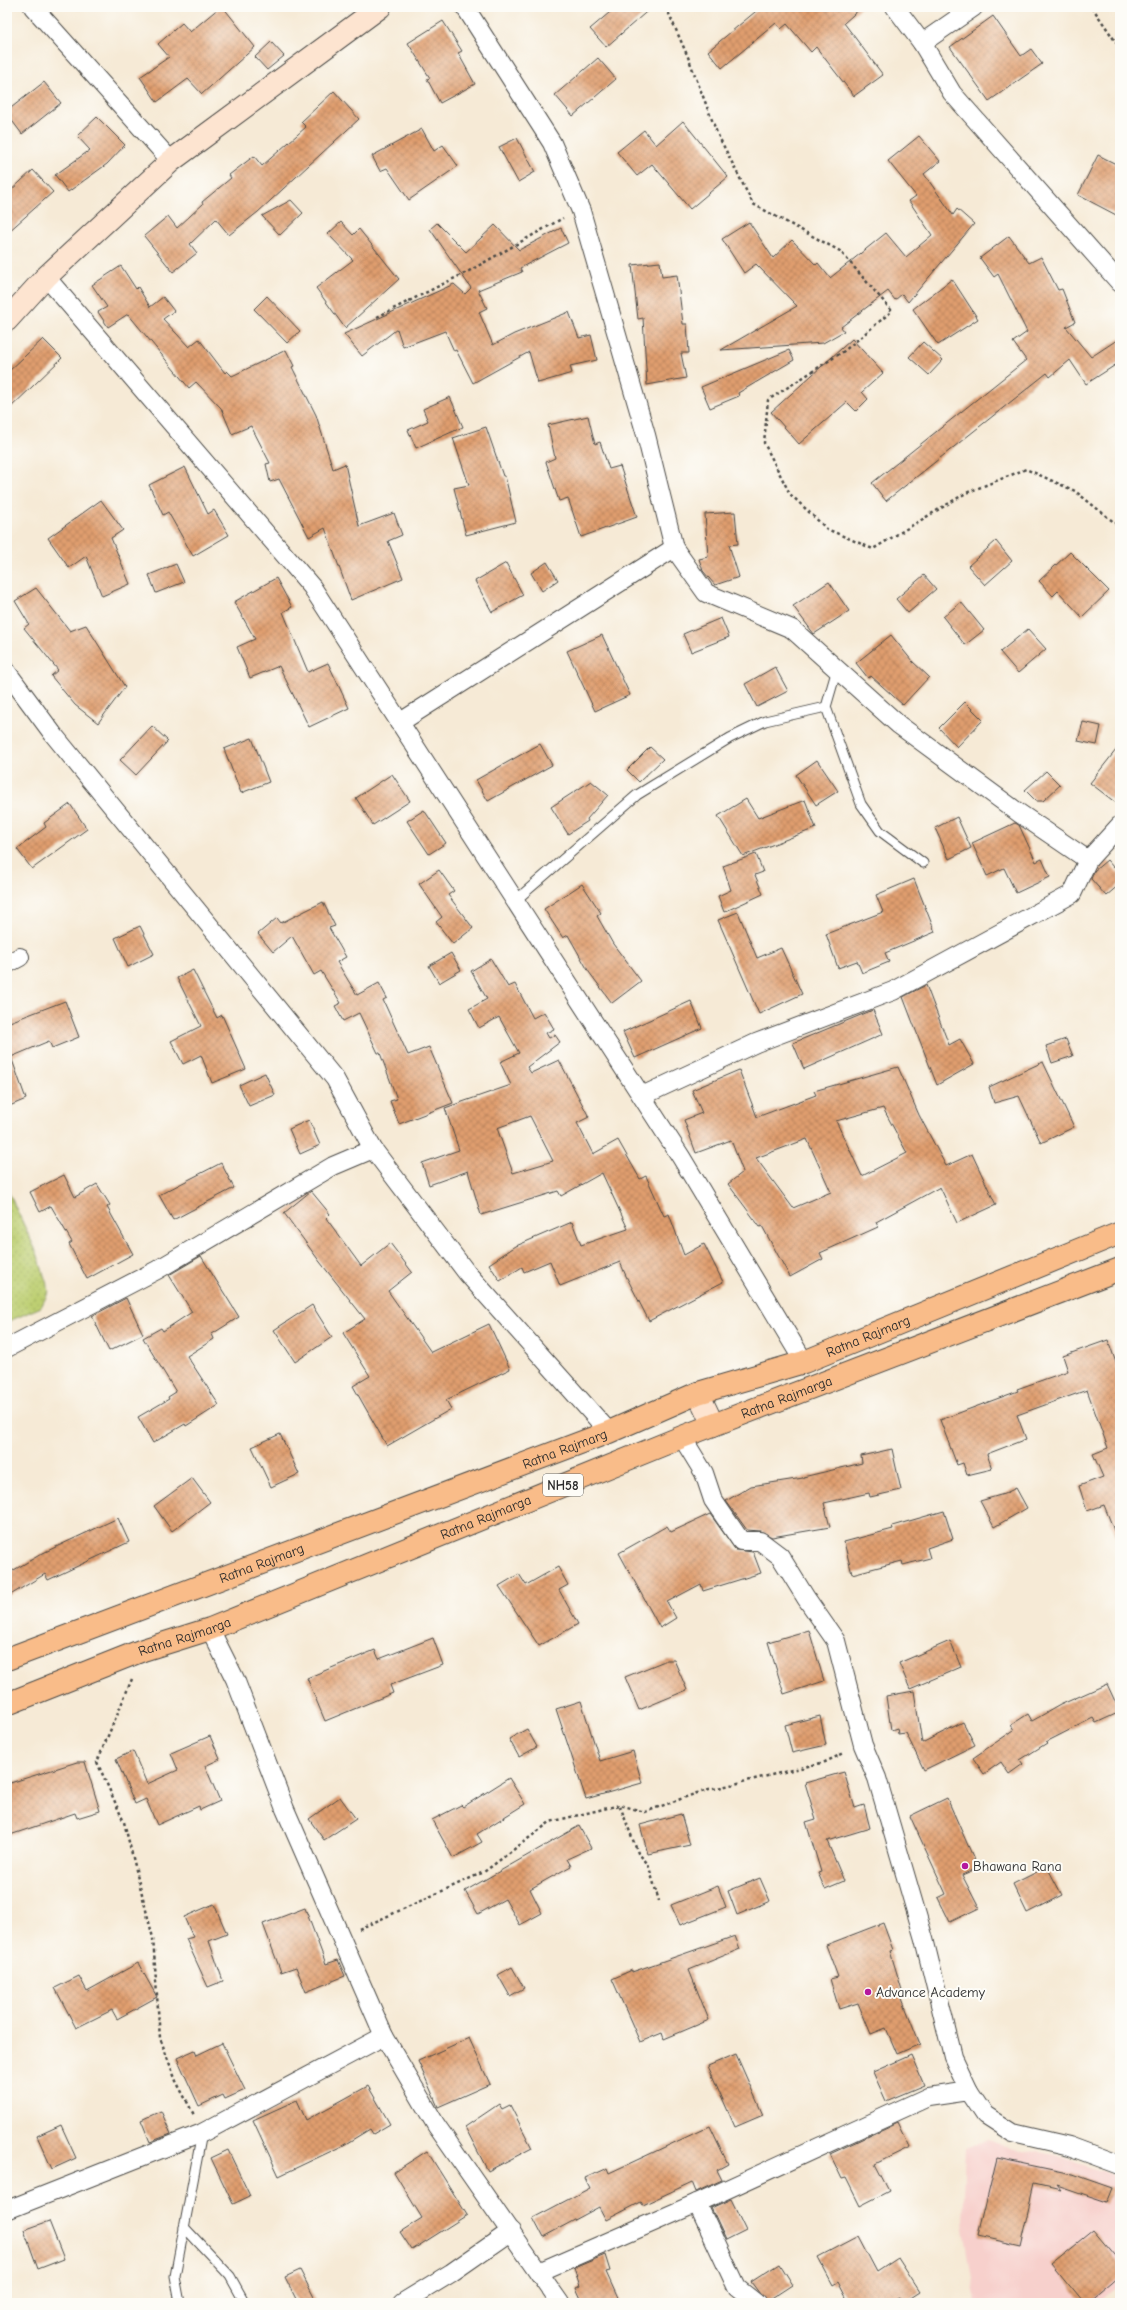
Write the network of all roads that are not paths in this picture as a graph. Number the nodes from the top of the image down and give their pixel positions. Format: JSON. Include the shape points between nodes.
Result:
{"nodes":[{"id":1,"x":33,"y":7,"type":"edge"},
{"id":2,"x":380,"y":7,"type":"edge"},
{"id":3,"x":465,"y":7,"type":"edge"},
{"id":4,"x":895,"y":7,"type":"edge"},
{"id":5,"x":974,"y":7,"type":"edge"},
{"id":6,"x":922,"y":43,"type":"junction"},
{"id":7,"x":171,"y":161,"type":"junction"},
{"id":8,"x":46,"y":277,"type":"junction"},
{"id":9,"x":1120,"y":283,"type":"edge"},
{"id":10,"x":7,"y":320,"type":"edge"},
{"id":11,"x":674,"y":548,"type":"junction"},
{"id":12,"x":837,"y":669,"type":"junction"},
{"id":13,"x":7,"y":672,"type":"edge"},
{"id":14,"x":826,"y":707,"type":"junction"},
{"id":15,"x":400,"y":722,"type":"junction"},
{"id":16,"x":1120,"y":825,"type":"edge"},
{"id":17,"x":1088,"y":860,"type":"junction"},
{"id":18,"x":923,"y":863,"type":"dead end"},
{"id":19,"x":515,"y":901,"type":"junction"},
{"id":20,"x":642,"y":1096,"type":"junction"},
{"id":21,"x":373,"y":1149,"type":"junction"},
{"id":22,"x":1119,"y":1238,"type":"edge"},
{"id":23,"x":1120,"y":1269,"type":"edge"},
{"id":24,"x":7,"y":1348,"type":"edge"},
{"id":25,"x":804,"y":1362,"type":"junction"},
{"id":26,"x":698,"y":1394,"type":"junction"},
{"id":27,"x":713,"y":1425,"type":"junction"},
{"id":28,"x":609,"y":1432,"type":"junction"},
{"id":29,"x":682,"y":1437,"type":"junction"},
{"id":30,"x":210,"y":1629,"type":"junction"},
{"id":31,"x":7,"y":1659,"type":"edge"},
{"id":32,"x":7,"y":1704,"type":"edge"},
{"id":33,"x":384,"y":2036,"type":"junction"},
{"id":34,"x":968,"y":2091,"type":"junction"},
{"id":35,"x":202,"y":2132,"type":"junction"},
{"id":36,"x":1120,"y":2165,"type":"edge"},
{"id":37,"x":697,"y":2203,"type":"junction"},
{"id":38,"x":7,"y":2210,"type":"edge"},
{"id":39,"x":184,"y":2227,"type":"junction"},
{"id":40,"x":511,"y":2231,"type":"junction"},
{"id":41,"x":539,"y":2272,"type":"junction"},
{"id":42,"x":180,"y":2303,"type":"edge"},
{"id":43,"x":245,"y":2303,"type":"edge"},
{"id":44,"x":402,"y":2303,"type":"edge"},
{"id":45,"x":560,"y":2303,"type":"edge"},
{"id":46,"x":756,"y":2303,"type":"edge"}],
"edges":[{"from":1,"to":7,"type":"street"},
{"from":2,"to":7,"type":"main road"},
{"from":3,"to":11,"type":"street","via":[[552,143],[581,211],[646,435]]},
{"from":4,"to":6,"type":"street"},
{"from":5,"to":6,"type":"street"},
{"from":6,"to":9,"type":"street","via":[[952,93]]},
{"from":7,"to":8,"type":"main road"},
{"from":8,"to":10,"type":"main road"},
{"from":8,"to":15,"type":"street","via":[[312,587]]},
{"from":11,"to":12,"type":"street","via":[[706,593],[792,629]]},
{"from":11,"to":15,"type":"street"},
{"from":12,"to":14,"type":"lane"},
{"from":12,"to":17,"type":"street","via":[[899,726]]},
{"from":13,"to":21,"type":"street","via":[[53,734],[335,1079]]},
{"from":14,"to":18,"type":"lane","via":[[862,804],[880,831]]},
{"from":14,"to":19,"type":"lane","via":[[765,721],[730,738],[637,795]]},
{"from":15,"to":19,"type":"street"},
{"from":16,"to":17,"type":"street"},
{"from":17,"to":20,"type":"street","via":[[1072,894],[893,991],[756,1043]]},
{"from":19,"to":20,"type":"street"},
{"from":20,"to":25,"type":"street"},
{"from":21,"to":24,"type":"street","via":[[333,1166],[156,1270]]},
{"from":21,"to":28,"type":"street","via":[[467,1273]]},
{"from":22,"to":25,"type":"main road","name":"Ratna Rajmarg","number":"NH58"},
{"from":23,"to":27,"type":"main road","name":"Ratna Rajmarga","number":"NH58"},
{"from":25,"to":26,"type":"main road","name":"Ratna Rajmarg","number":"NH58"},
{"from":26,"to":27,"type":"main road"},
{"from":26,"to":28,"type":"main road","name":"Ratna Rajmarg","number":"NH58"},
{"from":27,"to":29,"type":"main road","name":"Ratna Rajmarga","number":"NH58"},
{"from":28,"to":31,"type":"main road","name":"Ratna Rajmarg","number":"NH58"},
{"from":29,"to":30,"type":"main road","name":"Ratna Rajmarga","number":"NH58"},
{"from":29,"to":34,"type":"street","via":[[704,1473],[713,1500],[741,1541],[760,1541],[780,1556],[836,1641],[863,1745],[877,1778],[924,1940],[953,2057]]},
{"from":30,"to":32,"type":"main road","name":"Ratna Rajmarga","number":"NH58","via":[[142,1650]]},
{"from":30,"to":33,"type":"street","via":[[235,1679],[285,1808]]},
{"from":33,"to":35,"type":"street"},
{"from":33,"to":40,"type":"street","via":[[436,2126]]},
{"from":34,"to":36,"type":"street","via":[[985,2115],[1013,2133],[1069,2146]]},
{"from":34,"to":37,"type":"street","via":[[928,2097]]},
{"from":35,"to":38,"type":"street"},
{"from":35,"to":39,"type":"lane"},
{"from":37,"to":41,"type":"street"},
{"from":37,"to":46,"type":"street","via":[[737,2288]]},
{"from":39,"to":42,"type":"lane","via":[[176,2276]]},
{"from":39,"to":43,"type":"lane","via":[[230,2276]]},
{"from":40,"to":41,"type":"street"},
{"from":40,"to":44,"type":"street"},
{"from":41,"to":45,"type":"street"}]}
